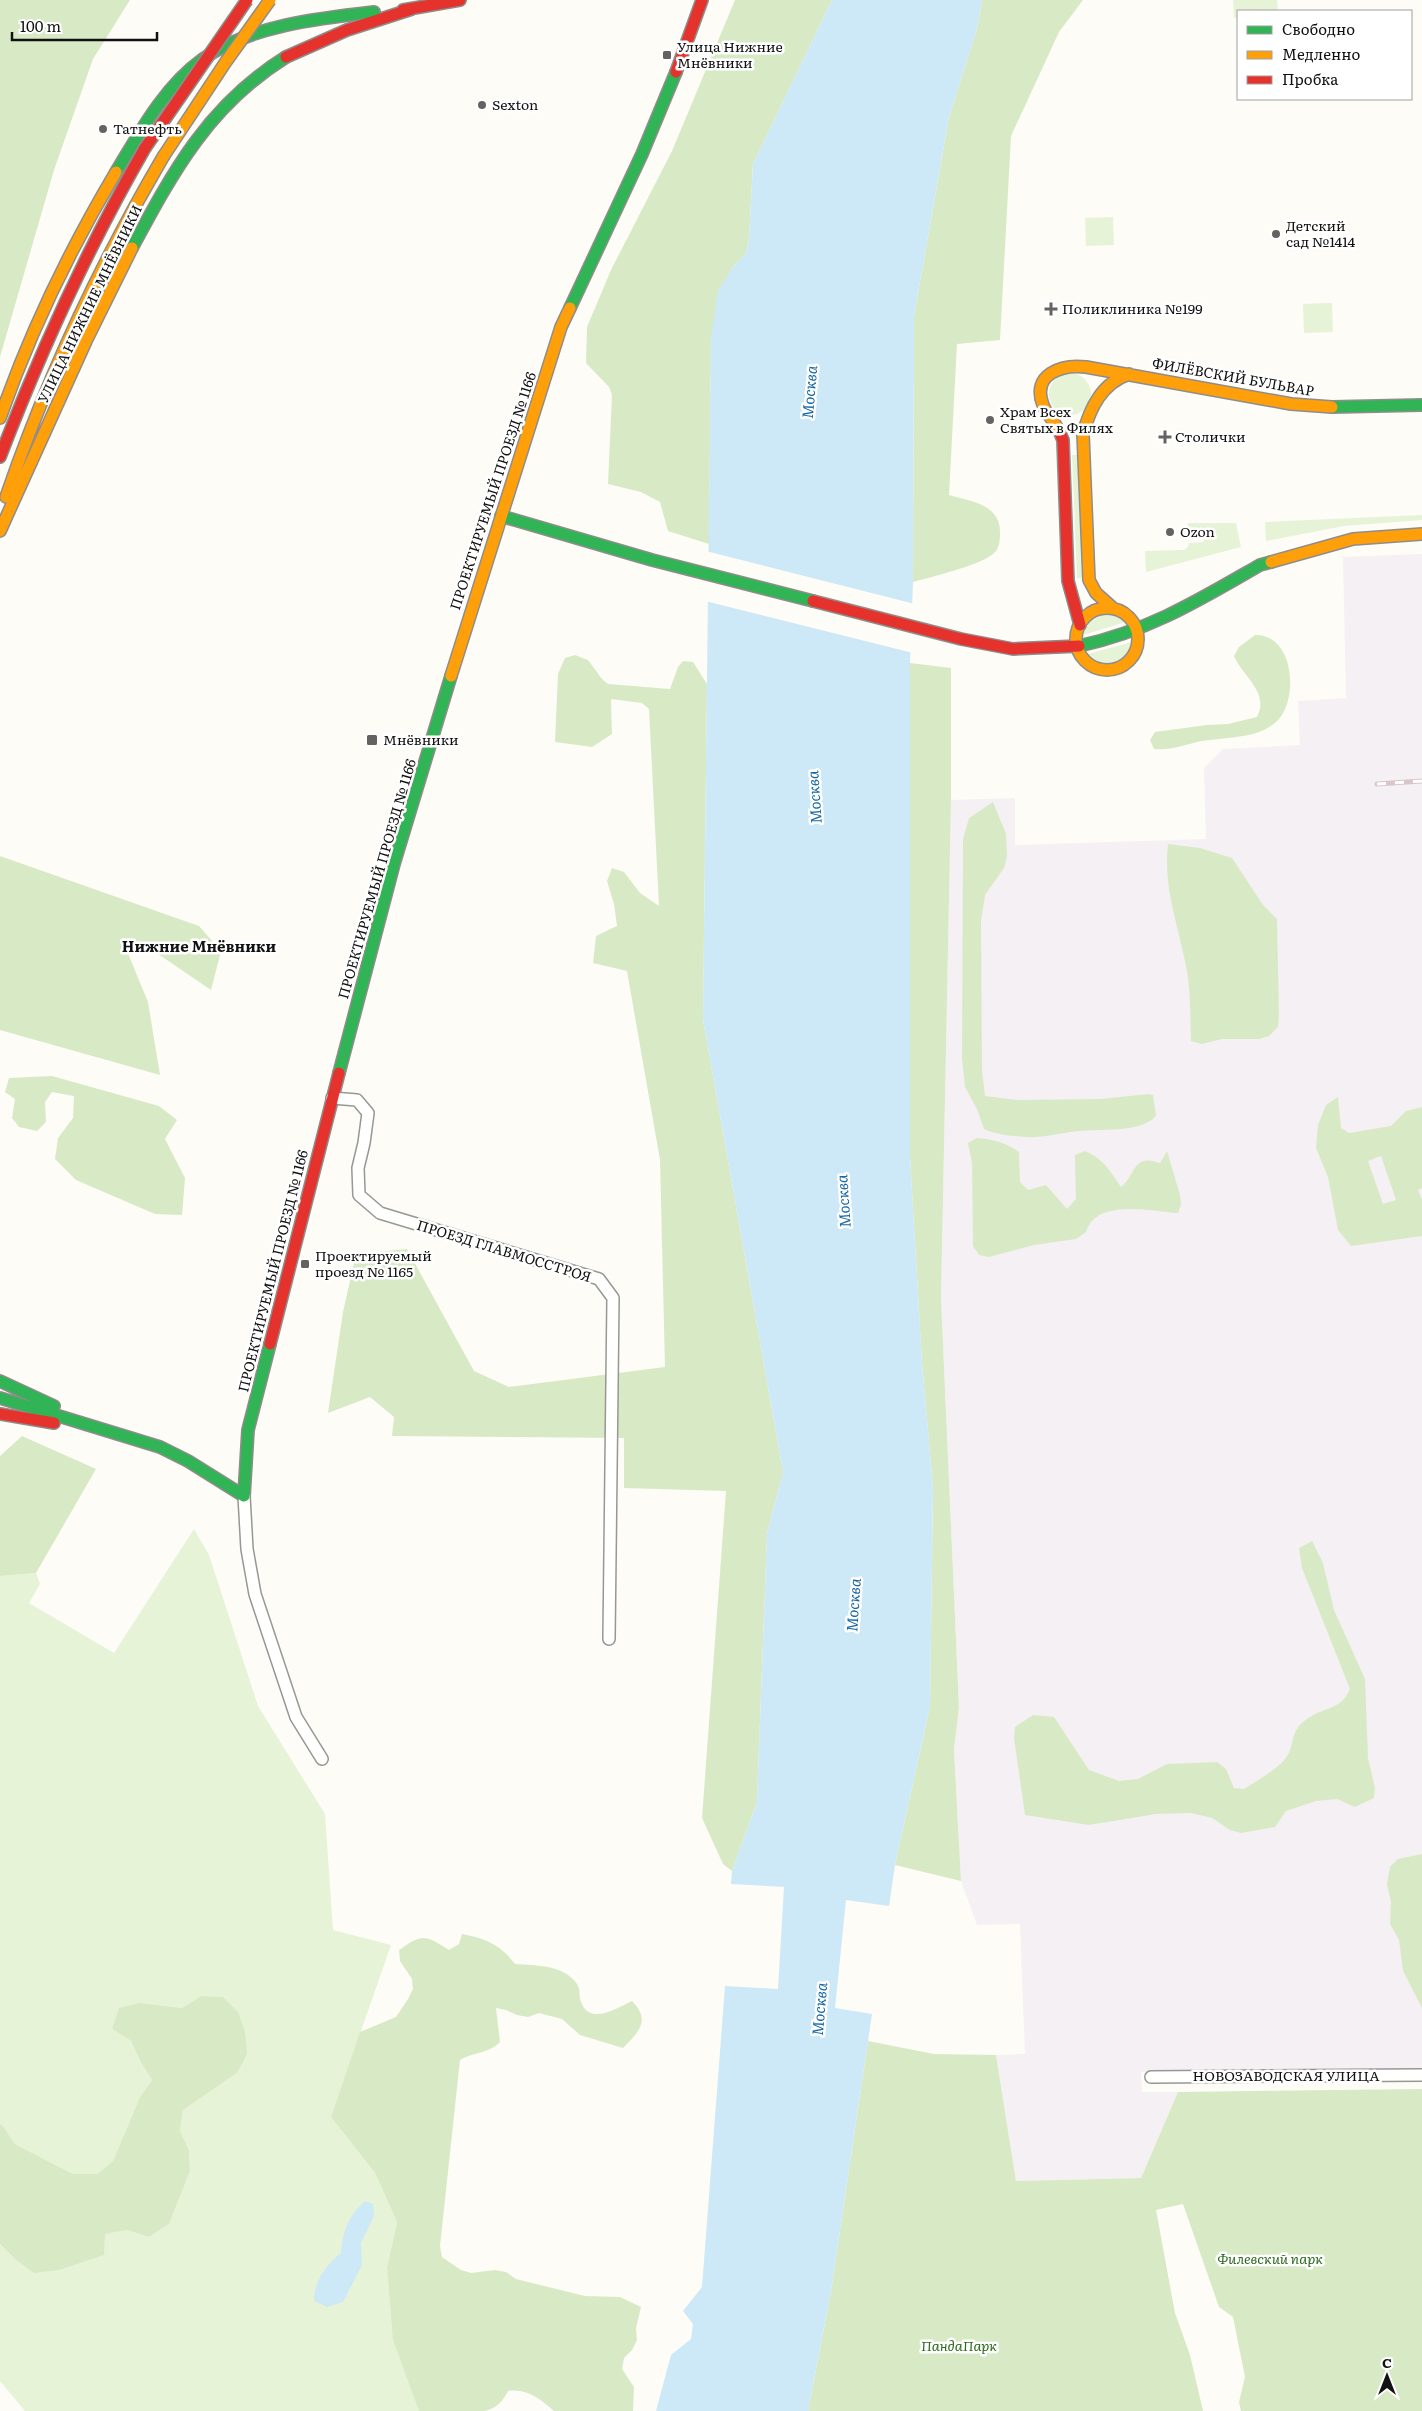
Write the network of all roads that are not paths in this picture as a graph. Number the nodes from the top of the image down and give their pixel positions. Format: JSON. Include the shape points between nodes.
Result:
{"nodes":[{"id":1,"x":247,"y":0,"type":"edge"},
{"id":2,"x":270,"y":0,"type":"edge"},
{"id":3,"x":460,"y":0,"type":"edge"},
{"id":4,"x":702,"y":0,"type":"edge"},
{"id":5,"x":711,"y":0,"type":"edge"},
{"id":6,"x":412,"y":9,"type":"junction"},
{"id":7,"x":680,"y":63,"type":"junction"},
{"id":8,"x":1073,"y":366,"type":"junction"},
{"id":9,"x":1129,"y":374,"type":"junction"},
{"id":10,"x":1422,"y":406,"type":"edge"},
{"id":11,"x":1094,"y":408,"type":"junction"},
{"id":12,"x":1053,"y":417,"type":"junction"},
{"id":13,"x":0,"y":418,"type":"edge"},
{"id":14,"x":0,"y":457,"type":"edge"},
{"id":15,"x":0,"y":516,"type":"edge"},
{"id":16,"x":501,"y":516,"type":"junction"},
{"id":17,"x":0,"y":531,"type":"edge"},
{"id":18,"x":1422,"y":534,"type":"edge"},
{"id":19,"x":1114,"y":609,"type":"junction"},
{"id":20,"x":1080,"y":625,"type":"junction"},
{"id":21,"x":1136,"y":630,"type":"junction"},
{"id":22,"x":1077,"y":646,"type":"junction"},
{"id":23,"x":332,"y":1098,"type":"junction"},
{"id":24,"x":0,"y":1381,"type":"edge"},
{"id":25,"x":0,"y":1398,"type":"edge"},
{"id":26,"x":0,"y":1414,"type":"edge"},
{"id":27,"x":108,"y":1431,"type":"junction"},
{"id":28,"x":244,"y":1496,"type":"junction"},
{"id":29,"x":609,"y":1639,"type":"dead end"},
{"id":30,"x":322,"y":1759,"type":"dead end"},
{"id":31,"x":1422,"y":2075,"type":"edge"},
{"id":32,"x":1150,"y":2077,"type":"dead end"}],
"edges":[{"from":1,"to":14,"type":"street","bridge":true,"via":[[145,148],[80,265],[33,369]]},
{"from":2,"to":15,"type":"street","bridge":true,"via":[[162,157],[97,273],[52,373]]},
{"from":3,"to":6,"type":"street","name":"УЛИЦА НИЖНИЕ МНЁВНИКИ"},
{"from":4,"to":7,"type":"street","name":"ПРОЕКТИРУЕМЫЙ ПРОЕЗД № 1166"},
{"from":5,"to":7,"type":"street","name":"ПРОЕКТИРУЕМЫЙ ПРОЕЗД № 1166"},
{"from":6,"to":13,"type":"street","name":"УЛИЦА НИЖНИЕ МНЁВНИКИ","via":[[339,16],[246,37],[205,57],[181,79],[161,99],[82,229],[19,362]]},
{"from":6,"to":17,"type":"street","name":"УЛИЦА НИЖНИЕ МНЁВНИКИ","via":[[322,37],[276,63],[224,106],[196,140],[122,267]]},
{"from":7,"to":16,"type":"street","name":"ПРОЕКТИРУЕМЫЙ ПРОЕЗД № 1166","via":[[562,327]]},
{"from":8,"to":9,"type":"street","name":"ФИЛЁВСКИЙ БУЛЬВАР"},
{"from":8,"to":11,"type":"street","via":[[1092,376],[1097,390]]},
{"from":8,"to":12,"type":"street","via":[[1058,368],[1044,382],[1042,401]]},
{"from":9,"to":10,"type":"street","name":"ФИЛЁВСКИЙ БУЛЬВАР","via":[[1291,404]]},
{"from":9,"to":11,"type":"street","via":[[1109,382]]},
{"from":11,"to":12,"type":"street","via":[[1073,422]]},
{"from":11,"to":19,"type":"street","via":[[1083,434],[1089,580],[1096,593]]},
{"from":12,"to":20,"type":"street","via":[[1063,440],[1068,581]]},
{"from":16,"to":22,"type":"street","via":[[652,560],[961,639],[1013,649]]},
{"from":16,"to":23,"type":"street","name":"ПРОЕКТИРУЕМЫЙ ПРОЕЗД № 1166","via":[[405,828]]},
{"from":18,"to":21,"type":"street","via":[[1353,539],[1260,565],[1184,608]]},
{"from":19,"to":20,"type":"street","via":[[1095,610]]},
{"from":19,"to":21,"type":"street","via":[[1126,614]]},
{"from":20,"to":22,"type":"street"},
{"from":21,"to":22,"type":"street"},
{"from":21,"to":22,"type":"street","via":[[1136,649],[1132,658],[1116,668],[1107,670],[1089,664]]},
{"from":23,"to":28,"type":"street","name":"ПРОЕКТИРУЕМЫЙ ПРОЕЗД № 1166","via":[[248,1430]]},
{"from":23,"to":29,"type":"street","name":"ПРОЕЗД ГЛАВМОССТРОЯ","via":[[357,1100],[368,1113],[358,1168],[359,1195],[380,1213],[599,1280],[613,1298]]},
{"from":24,"to":27,"type":"street"},
{"from":25,"to":27,"type":"street"},
{"from":26,"to":27,"type":"street"},
{"from":27,"to":28,"type":"street","via":[[160,1447]]},
{"from":28,"to":30,"type":"street","via":[[247,1549],[255,1594],[296,1717]]},
{"from":31,"to":32,"type":"street","name":"НОВОЗАВОДСКАЯ УЛИЦА"}]}
